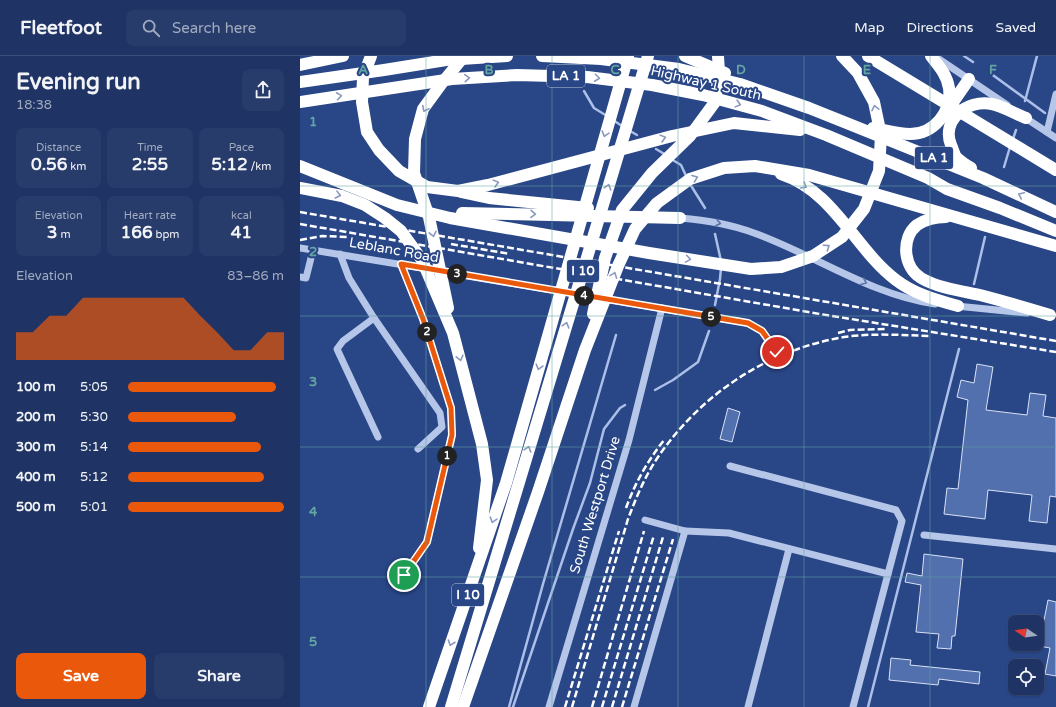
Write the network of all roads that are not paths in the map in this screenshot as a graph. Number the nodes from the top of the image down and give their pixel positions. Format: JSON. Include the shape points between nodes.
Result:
{"nodes":[{"id":1,"x":343,"y":56,"type":"edge"},
{"id":2,"x":371,"y":56,"type":"edge"},
{"id":3,"x":466,"y":56,"type":"edge"},
{"id":4,"x":507,"y":56,"type":"edge"},
{"id":5,"x":542,"y":56,"type":"edge"},
{"id":6,"x":628,"y":56,"type":"edge"},
{"id":7,"x":648,"y":56,"type":"edge"},
{"id":8,"x":685,"y":56,"type":"edge"},
{"id":9,"x":718,"y":56,"type":"edge"},
{"id":10,"x":842,"y":56,"type":"edge"},
{"id":11,"x":868,"y":56,"type":"edge"},
{"id":12,"x":931,"y":56,"type":"edge"},
{"id":13,"x":935,"y":56,"type":"edge"},
{"id":14,"x":300,"y":65,"type":"edge"},
{"id":15,"x":972,"y":81,"type":"junction"},
{"id":16,"x":300,"y":82,"type":"edge"},
{"id":17,"x":1056,"y":94,"type":"edge"},
{"id":18,"x":300,"y":102,"type":"edge"},
{"id":19,"x":809,"y":108,"type":"junction"},
{"id":20,"x":949,"y":116,"type":"junction"},
{"id":21,"x":1026,"y":118,"type":"junction"},
{"id":22,"x":854,"y":126,"type":"junction"},
{"id":23,"x":1047,"y":132,"type":"junction"},
{"id":24,"x":826,"y":135,"type":"junction"},
{"id":25,"x":1056,"y":138,"type":"edge"},
{"id":26,"x":300,"y":166,"type":"edge"},
{"id":27,"x":756,"y":166,"type":"junction"},
{"id":28,"x":1056,"y":170,"type":"edge"},
{"id":29,"x":983,"y":178,"type":"junction"},
{"id":30,"x":300,"y":188,"type":"edge"},
{"id":31,"x":458,"y":191,"type":"junction"},
{"id":32,"x":397,"y":205,"type":"junction"},
{"id":33,"x":1056,"y":212,"type":"edge"},
{"id":34,"x":952,"y":216,"type":"junction"},
{"id":35,"x":680,"y":218,"type":"junction"},
{"id":36,"x":1056,"y":231,"type":"edge"},
{"id":37,"x":1056,"y":246,"type":"edge"},
{"id":38,"x":300,"y":248,"type":"edge"},
{"id":39,"x":313,"y":250,"type":"junction"},
{"id":40,"x":340,"y":254,"type":"junction"},
{"id":41,"x":401,"y":264,"type":"junction"},
{"id":42,"x":300,"y":277,"type":"edge"},
{"id":43,"x":958,"y":306,"type":"junction"},
{"id":44,"x":662,"y":308,"type":"junction"},
{"id":45,"x":1053,"y":316,"type":"edge"},
{"id":46,"x":374,"y":318,"type":"junction"},
{"id":47,"x":454,"y":333,"type":"junction"},
{"id":48,"x":585,"y":350,"type":"junction"},
{"id":49,"x":778,"y":356,"type":"dead end"},
{"id":50,"x":451,"y":408,"type":"junction"},
{"id":51,"x":440,"y":413,"type":"junction"},
{"id":52,"x":378,"y":437,"type":"dead end"},
{"id":53,"x":418,"y":449,"type":"dead end"},
{"id":54,"x":730,"y":466,"type":"dead end"},
{"id":55,"x":511,"y":485,"type":"junction"},
{"id":56,"x":645,"y":520,"type":"dead end"},
{"id":57,"x":685,"y":531,"type":"junction"},
{"id":58,"x":924,"y":535,"type":"dead end"},
{"id":59,"x":789,"y":548,"type":"junction"},
{"id":60,"x":1056,"y":548,"type":"edge"},
{"id":61,"x":476,"y":574,"type":"junction"},
{"id":62,"x":888,"y":574,"type":"junction"},
{"id":63,"x":404,"y":575,"type":"dead end"},
{"id":64,"x":429,"y":707,"type":"edge"},
{"id":65,"x":451,"y":707,"type":"edge"},
{"id":66,"x":463,"y":707,"type":"edge"},
{"id":67,"x":549,"y":707,"type":"edge"},
{"id":68,"x":634,"y":707,"type":"edge"},
{"id":69,"x":748,"y":707,"type":"edge"},
{"id":70,"x":853,"y":707,"type":"edge"}],
"edges":[{"from":1,"to":14,"type":"highway"},
{"from":2,"to":31,"type":"highway","via":[[363,77],[362,102],[367,132],[379,150],[399,171],[427,187]]},
{"from":3,"to":47,"type":"highway","one_way":true,"via":[[423,109],[415,139],[414,173],[429,217]]},
{"from":4,"to":16,"type":"highway","via":[[446,60]]},
{"from":5,"to":19,"type":"highway","name":"Highway 1 South","number":"LA 1","via":[[601,59],[680,69],[740,84]]},
{"from":6,"to":55,"type":"highway","number":"I 10","one_way":true},
{"from":55,"to":7,"type":"highway","number":"I 10","one_way":true},
{"from":8,"to":19,"type":"highway"},
{"from":9,"to":48,"type":"highway","via":[[719,72],[714,102],[690,136],[652,173],[622,210],[605,258]]},
{"from":32,"to":10,"type":"highway","one_way":true,"via":[[450,218],[649,253],[751,269],[781,267],[812,256],[842,237],[864,209],[879,172],[881,135],[874,102],[858,73]]},
{"from":11,"to":28,"type":"highway"},
{"from":12,"to":20,"type":"highway","via":[[943,72],[949,87]]},
{"from":13,"to":15,"type":"street"},
{"from":15,"to":20,"type":"highway"},
{"from":15,"to":21,"type":"street"},
{"from":17,"to":23,"type":"street"},
{"from":18,"to":24,"type":"highway","name":"Highway 1 South","number":"LA 1","one_way":true,"via":[[452,79],[517,75],[587,77],[652,85],[703,95],[762,111]]},
{"from":19,"to":22,"type":"highway","name":"Highway 1 South","number":"LA 1"},
{"from":20,"to":21,"type":"highway","via":[[971,105],[991,104]]},
{"from":20,"to":22,"type":"highway","via":[[925,131],[910,134]]},
{"from":20,"to":29,"type":"highway","via":[[949,140],[956,156]]},
{"from":21,"to":23,"type":"street"},
{"from":22,"to":29,"type":"highway","name":"Highway 1 South","number":"LA 1"},
{"from":23,"to":25,"type":"street"},
{"from":31,"to":24,"type":"highway","one_way":true,"via":[[672,136],[734,123]]},
{"from":24,"to":36,"type":"highway","name":"Highway 1 South","number":"LA 1","via":[[928,178],[947,190]]},
{"from":26,"to":32,"type":"highway"},
{"from":27,"to":34,"type":"highway","via":[[810,175]]},
{"from":27,"to":43,"type":"highway","one_way":true,"via":[[785,175],[808,188],[825,202],[875,260],[896,280],[918,293]]},
{"from":48,"to":27,"type":"highway","one_way":true,"via":[[634,228],[657,203],[690,179],[724,168]]},
{"from":33,"to":29,"type":"highway","name":"Highway 1 South","number":"LA 1","one_way":true},
{"from":30,"to":47,"type":"highway","one_way":true,"via":[[342,196],[366,205],[401,231],[422,260]]},
{"from":31,"to":35,"type":"highway","via":[[489,198]]},
{"from":32,"to":35,"type":"highway","one_way":true,"via":[[472,214]]},
{"from":34,"to":37,"type":"highway"},
{"from":34,"to":45,"type":"highway","via":[[927,220],[910,234],[906,246],[907,260],[920,277],[933,284]]},
{"from":35,"to":43,"type":"street","one_way":true,"via":[[707,221],[753,232],[887,292],[915,301]]},
{"from":38,"to":39,"type":"street","name":"Leblanc Road"},
{"from":39,"to":40,"type":"street","name":"Leblanc Road"},
{"from":39,"to":42,"type":"street","via":[[306,278]]},
{"from":40,"to":41,"type":"street","name":"Leblanc Road"},
{"from":40,"to":46,"type":"street","via":[[349,278]]},
{"from":41,"to":44,"type":"street","name":"Leblanc Road"},
{"from":41,"to":50,"type":"street","via":[[423,319]]},
{"from":43,"to":45,"type":"street"},
{"from":44,"to":49,"type":"street","name":"Leblanc Road","via":[[748,323],[762,331]]},
{"from":44,"to":67,"type":"street","name":"South Westport Drive","via":[[629,440]]},
{"from":46,"to":51,"type":"street"},
{"from":46,"to":52,"type":"street","via":[[343,341],[337,349]]},
{"from":47,"to":61,"type":"highway","one_way":true,"via":[[482,444],[487,480]]},
{"from":48,"to":66,"type":"highway"},
{"from":50,"to":51,"type":"street"},
{"from":50,"to":63,"type":"street","via":[[452,435],[427,542]]},
{"from":51,"to":53,"type":"street","via":[[442,428]]},
{"from":54,"to":62,"type":"street","via":[[896,510],[902,521]]},
{"from":55,"to":61,"type":"highway","number":"I 10","one_way":true},
{"from":55,"to":65,"type":"highway","number":"I 10"},
{"from":56,"to":57,"type":"street"},
{"from":57,"to":59,"type":"street","via":[[729,533]]},
{"from":57,"to":68,"type":"street"},
{"from":58,"to":60,"type":"street"},
{"from":59,"to":62,"type":"street"},
{"from":59,"to":69,"type":"street"},
{"from":61,"to":64,"type":"highway","number":"I 10","one_way":true},
{"from":62,"to":70,"type":"street"}]}
